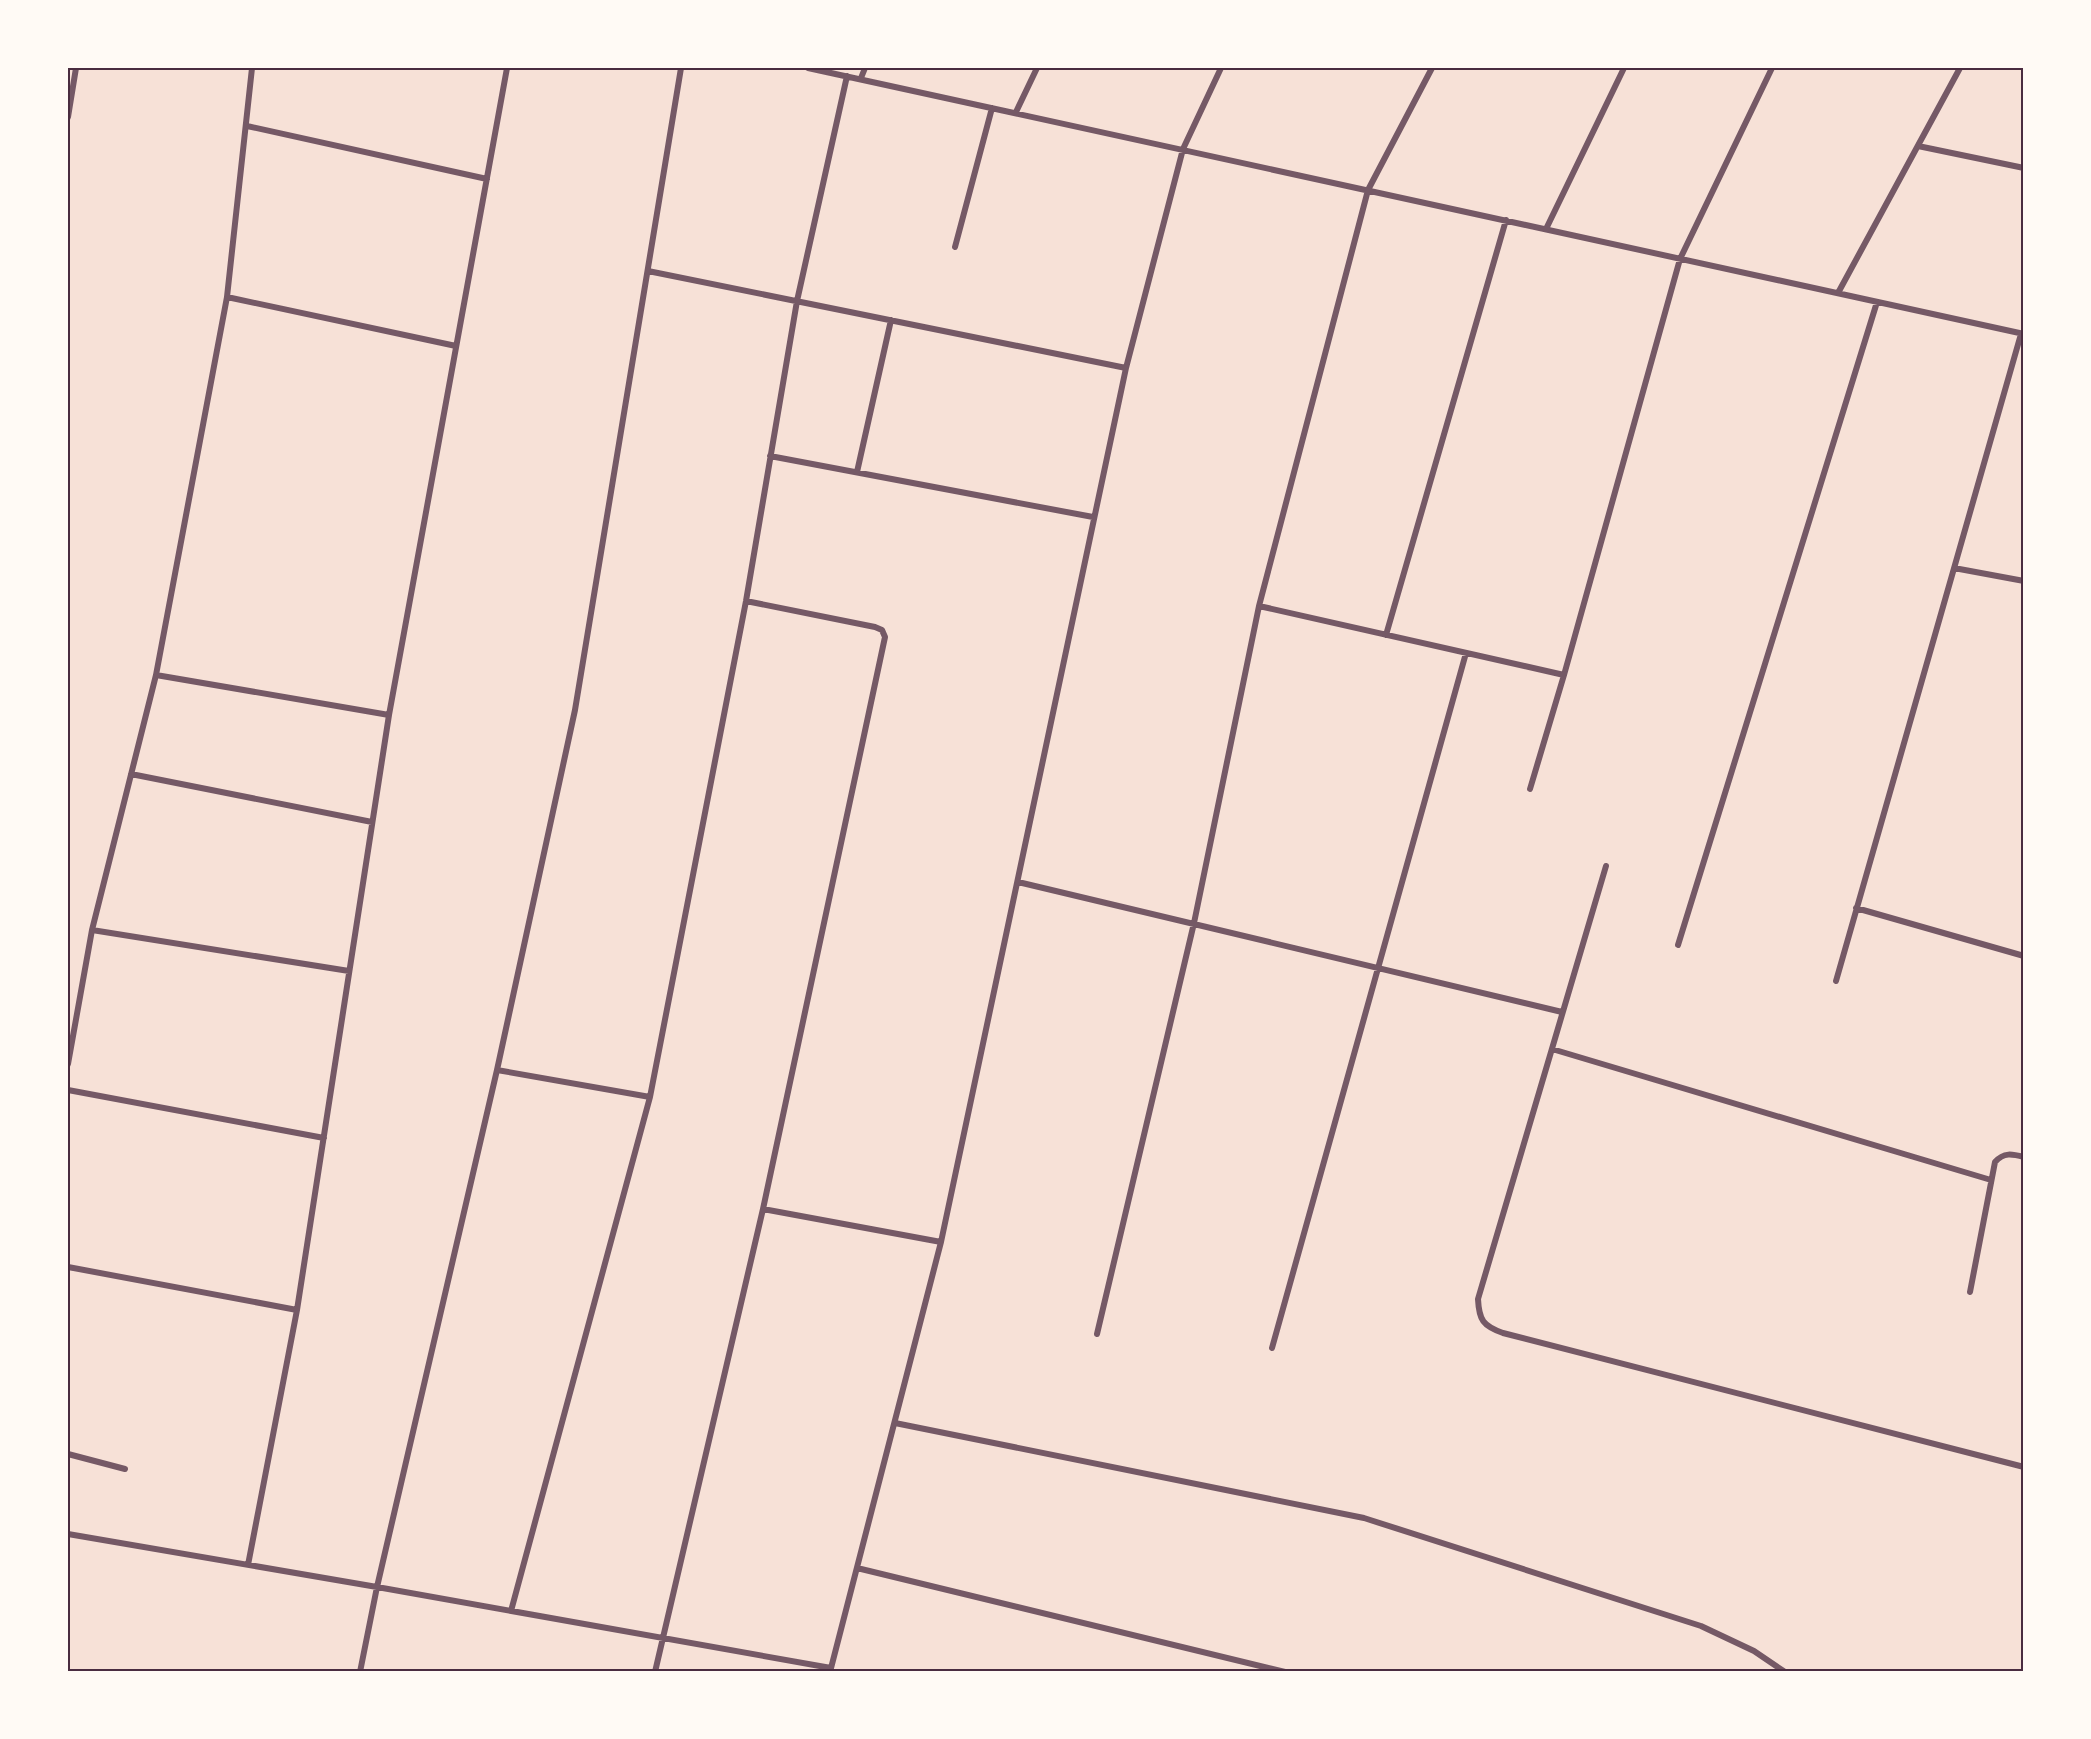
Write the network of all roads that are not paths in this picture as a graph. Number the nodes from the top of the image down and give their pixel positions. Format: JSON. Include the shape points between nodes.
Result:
{"nodes":[{"id":1,"x":76,"y":68,"type":"edge"},
{"id":2,"x":252,"y":68,"type":"edge"},
{"id":3,"x":507,"y":68,"type":"edge"},
{"id":4,"x":681,"y":68,"type":"edge"},
{"id":5,"x":808,"y":68,"type":"edge"},
{"id":6,"x":866,"y":68,"type":"edge"},
{"id":7,"x":1037,"y":68,"type":"edge"},
{"id":8,"x":1221,"y":68,"type":"edge"},
{"id":9,"x":1432,"y":68,"type":"edge"},
{"id":10,"x":1624,"y":68,"type":"edge"},
{"id":11,"x":1772,"y":68,"type":"edge"},
{"id":12,"x":1960,"y":68,"type":"edge"},
{"id":13,"x":847,"y":76,"type":"junction"},
{"id":14,"x":861,"y":78,"type":"junction"},
{"id":15,"x":992,"y":108,"type":"junction"},
{"id":16,"x":1016,"y":112,"type":"junction"},
{"id":17,"x":68,"y":117,"type":"edge"},
{"id":18,"x":247,"y":126,"type":"junction"},
{"id":19,"x":1918,"y":146,"type":"junction"},
{"id":20,"x":1183,"y":149,"type":"junction"},
{"id":21,"x":2024,"y":168,"type":"edge"},
{"id":22,"x":486,"y":179,"type":"junction"},
{"id":23,"x":1368,"y":190,"type":"junction"},
{"id":24,"x":1506,"y":220,"type":"junction"},
{"id":25,"x":1546,"y":229,"type":"junction"},
{"id":26,"x":956,"y":247,"type":"dead end"},
{"id":27,"x":1680,"y":259,"type":"junction"},
{"id":28,"x":648,"y":271,"type":"junction"},
{"id":29,"x":1838,"y":293,"type":"junction"},
{"id":30,"x":227,"y":297,"type":"junction"},
{"id":31,"x":797,"y":301,"type":"junction"},
{"id":32,"x":1877,"y":302,"type":"junction"},
{"id":33,"x":891,"y":320,"type":"junction"},
{"id":34,"x":2022,"y":334,"type":"edge"},
{"id":35,"x":456,"y":346,"type":"junction"},
{"id":36,"x":1126,"y":368,"type":"junction"},
{"id":37,"x":770,"y":456,"type":"junction"},
{"id":38,"x":857,"y":472,"type":"junction"},
{"id":39,"x":1093,"y":517,"type":"junction"},
{"id":40,"x":1954,"y":568,"type":"junction"},
{"id":41,"x":2024,"y":581,"type":"edge"},
{"id":42,"x":746,"y":601,"type":"junction"},
{"id":43,"x":1259,"y":606,"type":"junction"},
{"id":44,"x":1386,"y":634,"type":"junction"},
{"id":45,"x":1466,"y":653,"type":"junction"},
{"id":46,"x":156,"y":675,"type":"junction"},
{"id":47,"x":1564,"y":675,"type":"junction"},
{"id":48,"x":389,"y":715,"type":"junction"},
{"id":49,"x":131,"y":774,"type":"junction"},
{"id":50,"x":1530,"y":789,"type":"dead end"},
{"id":51,"x":372,"y":822,"type":"junction"},
{"id":52,"x":1606,"y":866,"type":"dead end"},
{"id":53,"x":1018,"y":882,"type":"junction"},
{"id":54,"x":1856,"y":908,"type":"junction"},
{"id":55,"x":1194,"y":923,"type":"junction"},
{"id":56,"x":92,"y":930,"type":"junction"},
{"id":57,"x":1678,"y":945,"type":"dead end"},
{"id":58,"x":2024,"y":956,"type":"edge"},
{"id":59,"x":1378,"y":968,"type":"junction"},
{"id":60,"x":349,"y":971,"type":"junction"},
{"id":61,"x":1836,"y":981,"type":"dead end"},
{"id":62,"x":1562,"y":1012,"type":"junction"},
{"id":63,"x":1552,"y":1049,"type":"junction"},
{"id":64,"x":68,"y":1064,"type":"edge"},
{"id":65,"x":497,"y":1070,"type":"junction"},
{"id":66,"x":68,"y":1090,"type":"edge"},
{"id":67,"x":650,"y":1097,"type":"junction"},
{"id":68,"x":324,"y":1138,"type":"junction"},
{"id":69,"x":2024,"y":1157,"type":"edge"},
{"id":70,"x":1991,"y":1180,"type":"junction"},
{"id":71,"x":764,"y":1209,"type":"junction"},
{"id":72,"x":941,"y":1242,"type":"junction"},
{"id":73,"x":68,"y":1267,"type":"edge"},
{"id":74,"x":1970,"y":1292,"type":"dead end"},
{"id":75,"x":297,"y":1310,"type":"junction"},
{"id":76,"x":1097,"y":1335,"type":"dead end"},
{"id":77,"x":1272,"y":1348,"type":"dead end"},
{"id":78,"x":895,"y":1423,"type":"junction"},
{"id":79,"x":68,"y":1454,"type":"edge"},
{"id":80,"x":2024,"y":1467,"type":"edge"},
{"id":81,"x":125,"y":1468,"type":"dead end"},
{"id":82,"x":68,"y":1534,"type":"edge"},
{"id":83,"x":248,"y":1565,"type":"junction"},
{"id":84,"x":857,"y":1568,"type":"junction"},
{"id":85,"x":377,"y":1587,"type":"junction"},
{"id":86,"x":511,"y":1611,"type":"junction"},
{"id":87,"x":664,"y":1638,"type":"junction"},
{"id":88,"x":831,"y":1670,"type":"edge"},
{"id":89,"x":360,"y":1671,"type":"edge"},
{"id":90,"x":656,"y":1671,"type":"edge"},
{"id":91,"x":1285,"y":1671,"type":"edge"},
{"id":92,"x":1785,"y":1671,"type":"edge"}],
"edges":[{"from":1,"to":17,"type":"street"},
{"from":2,"to":18,"type":"street"},
{"from":3,"to":22,"type":"street"},
{"from":4,"to":28,"type":"street"},
{"from":5,"to":13,"type":"street"},
{"from":6,"to":14,"type":"street"},
{"from":7,"to":16,"type":"street"},
{"from":8,"to":20,"type":"street"},
{"from":9,"to":23,"type":"street"},
{"from":10,"to":25,"type":"street"},
{"from":11,"to":27,"type":"street"},
{"from":12,"to":19,"type":"street"},
{"from":13,"to":14,"type":"street"},
{"from":13,"to":31,"type":"street"},
{"from":14,"to":15,"type":"street"},
{"from":15,"to":16,"type":"street"},
{"from":15,"to":26,"type":"street"},
{"from":16,"to":20,"type":"street"},
{"from":18,"to":22,"type":"street"},
{"from":18,"to":30,"type":"street"},
{"from":19,"to":21,"type":"street"},
{"from":19,"to":29,"type":"street"},
{"from":20,"to":23,"type":"street"},
{"from":20,"to":36,"type":"street"},
{"from":22,"to":35,"type":"street"},
{"from":23,"to":24,"type":"street"},
{"from":23,"to":43,"type":"street"},
{"from":24,"to":25,"type":"street"},
{"from":24,"to":44,"type":"street"},
{"from":25,"to":27,"type":"street"},
{"from":27,"to":29,"type":"street"},
{"from":27,"to":47,"type":"street"},
{"from":28,"to":31,"type":"street"},
{"from":28,"to":65,"type":"street","via":[[574,710]]},
{"from":29,"to":32,"type":"street"},
{"from":30,"to":35,"type":"street"},
{"from":30,"to":46,"type":"street"},
{"from":31,"to":33,"type":"street"},
{"from":31,"to":37,"type":"street"},
{"from":32,"to":34,"type":"street"},
{"from":32,"to":57,"type":"street"},
{"from":33,"to":36,"type":"street"},
{"from":33,"to":38,"type":"street"},
{"from":34,"to":40,"type":"street"},
{"from":35,"to":48,"type":"street"},
{"from":36,"to":39,"type":"street"},
{"from":37,"to":38,"type":"street"},
{"from":37,"to":42,"type":"street"},
{"from":38,"to":39,"type":"street"},
{"from":39,"to":53,"type":"street"},
{"from":40,"to":41,"type":"street"},
{"from":40,"to":54,"type":"street"},
{"from":42,"to":67,"type":"street"},
{"from":42,"to":71,"type":"street","via":[[875,627],[885,637]]},
{"from":43,"to":44,"type":"street"},
{"from":43,"to":55,"type":"street"},
{"from":44,"to":45,"type":"street"},
{"from":45,"to":47,"type":"street"},
{"from":45,"to":59,"type":"street"},
{"from":46,"to":48,"type":"street"},
{"from":46,"to":49,"type":"street"},
{"from":47,"to":50,"type":"street"},
{"from":48,"to":51,"type":"street"},
{"from":49,"to":51,"type":"street"},
{"from":49,"to":56,"type":"street"},
{"from":51,"to":60,"type":"street"},
{"from":52,"to":62,"type":"street"},
{"from":53,"to":55,"type":"street"},
{"from":53,"to":72,"type":"street"},
{"from":54,"to":58,"type":"street"},
{"from":54,"to":61,"type":"street"},
{"from":55,"to":59,"type":"street"},
{"from":55,"to":76,"type":"street"},
{"from":56,"to":60,"type":"street"},
{"from":56,"to":64,"type":"street"},
{"from":59,"to":62,"type":"street"},
{"from":59,"to":77,"type":"street"},
{"from":60,"to":68,"type":"street"},
{"from":62,"to":63,"type":"street"},
{"from":63,"to":70,"type":"street"},
{"from":63,"to":80,"type":"street","via":[[1478,1299],[1479,1315],[1488,1328]]},
{"from":65,"to":67,"type":"street"},
{"from":65,"to":85,"type":"street"},
{"from":66,"to":68,"type":"street"},
{"from":67,"to":86,"type":"street"},
{"from":68,"to":75,"type":"street"},
{"from":69,"to":70,"type":"street","via":[[1999,1157]]},
{"from":70,"to":74,"type":"street"},
{"from":71,"to":72,"type":"street"},
{"from":71,"to":87,"type":"street"},
{"from":72,"to":78,"type":"street"},
{"from":73,"to":75,"type":"street"},
{"from":75,"to":83,"type":"street"},
{"from":78,"to":84,"type":"street"},
{"from":78,"to":92,"type":"street","via":[[1364,1518],[1701,1626]]},
{"from":79,"to":81,"type":"street"},
{"from":82,"to":83,"type":"street"},
{"from":83,"to":85,"type":"street"},
{"from":84,"to":88,"type":"street"},
{"from":84,"to":91,"type":"street"},
{"from":85,"to":86,"type":"street"},
{"from":85,"to":89,"type":"street"},
{"from":86,"to":87,"type":"street"},
{"from":87,"to":88,"type":"street"},
{"from":87,"to":90,"type":"street"}]}
